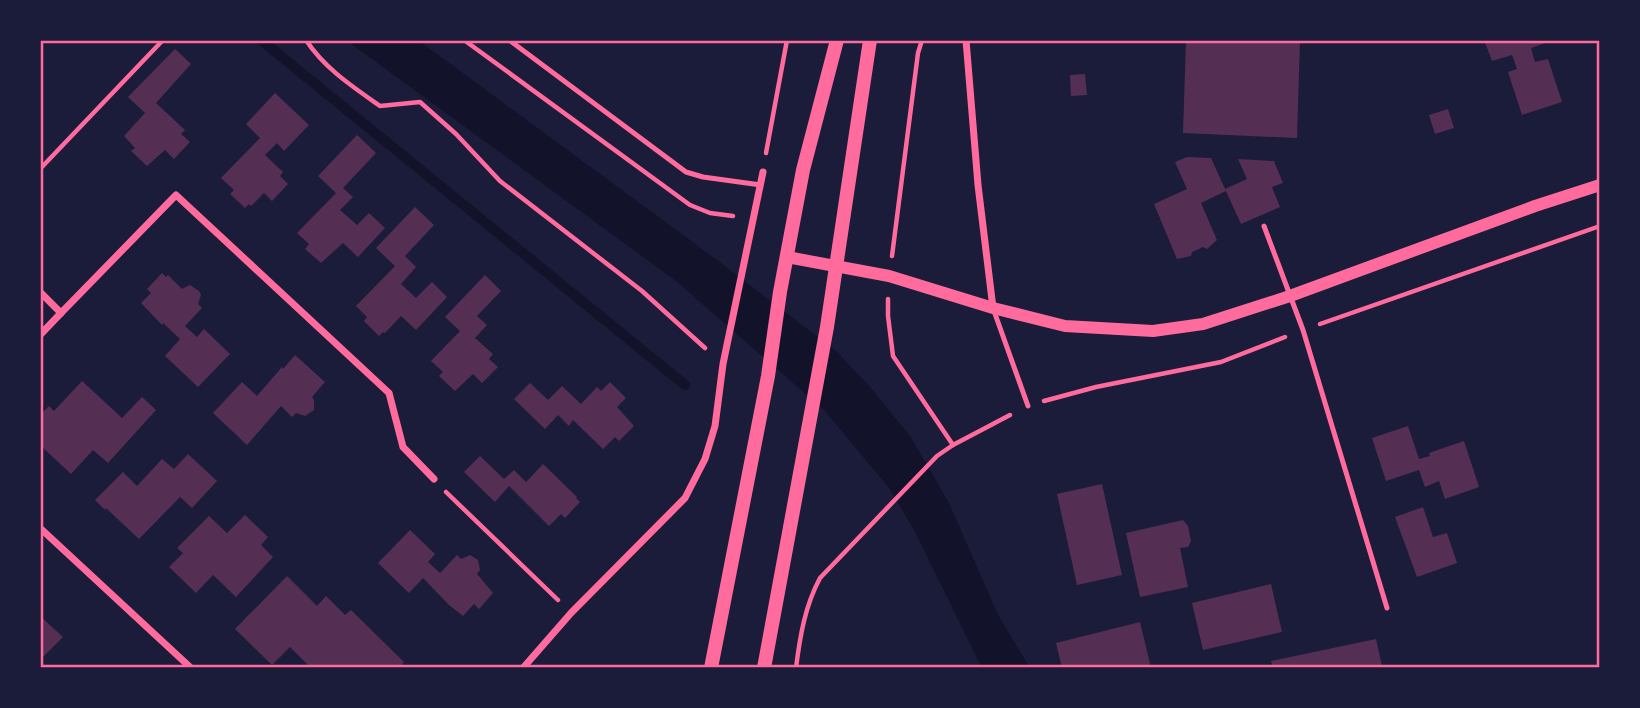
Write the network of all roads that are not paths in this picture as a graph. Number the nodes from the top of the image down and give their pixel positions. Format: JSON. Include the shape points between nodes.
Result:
{"nodes":[{"id":1,"x":509,"y":40,"type":"edge"},
{"id":2,"x":837,"y":40,"type":"edge"},
{"id":3,"x":870,"y":40,"type":"edge"},
{"id":4,"x":966,"y":40,"type":"edge"},
{"id":5,"x":763,"y":172,"type":"road end"},
{"id":6,"x":761,"y":185,"type":"junction"},
{"id":7,"x":1600,"y":185,"type":"edge"},
{"id":8,"x":1264,"y":226,"type":"dead end"},
{"id":9,"x":787,"y":257,"type":"junction"},
{"id":10,"x":836,"y":267,"type":"junction"},
{"id":11,"x":40,"y":292,"type":"edge"},
{"id":12,"x":1290,"y":296,"type":"junction"},
{"id":13,"x":993,"y":308,"type":"junction"},
{"id":14,"x":61,"y":313,"type":"junction"},
{"id":15,"x":40,"y":335,"type":"edge"},
{"id":16,"x":1028,"y":407,"type":"road end"},
{"id":17,"x":434,"y":480,"type":"road end"},
{"id":18,"x":40,"y":528,"type":"edge"},
{"id":19,"x":1387,"y":608,"type":"dead end"},
{"id":20,"x":191,"y":668,"type":"edge"},
{"id":21,"x":523,"y":668,"type":"edge"},
{"id":22,"x":711,"y":668,"type":"edge"},
{"id":23,"x":764,"y":668,"type":"edge"}],
"edges":[{"from":1,"to":6,"type":"lane","via":[[686,172]]},
{"from":2,"to":9,"type":"main road","via":[[803,170]]},
{"from":3,"to":10,"type":"main road"},
{"from":4,"to":13,"type":"street"},
{"from":5,"to":6,"type":"street"},
{"from":6,"to":21,"type":"street","via":[[705,460],[685,498]]},
{"from":7,"to":12,"type":"street"},
{"from":8,"to":12,"type":"lane"},
{"from":9,"to":10,"type":"street"},
{"from":9,"to":22,"type":"main road"},
{"from":10,"to":13,"type":"street","via":[[889,276]]},
{"from":10,"to":23,"type":"main road"},
{"from":11,"to":14,"type":"street"},
{"from":12,"to":13,"type":"street","via":[[1203,324],[1153,331],[1065,326]]},
{"from":12,"to":19,"type":"lane"},
{"from":13,"to":16,"type":"lane"},
{"from":14,"to":15,"type":"street"},
{"from":14,"to":17,"type":"street","via":[[176,195],[389,393],[403,447]]},
{"from":18,"to":20,"type":"street"}]}
